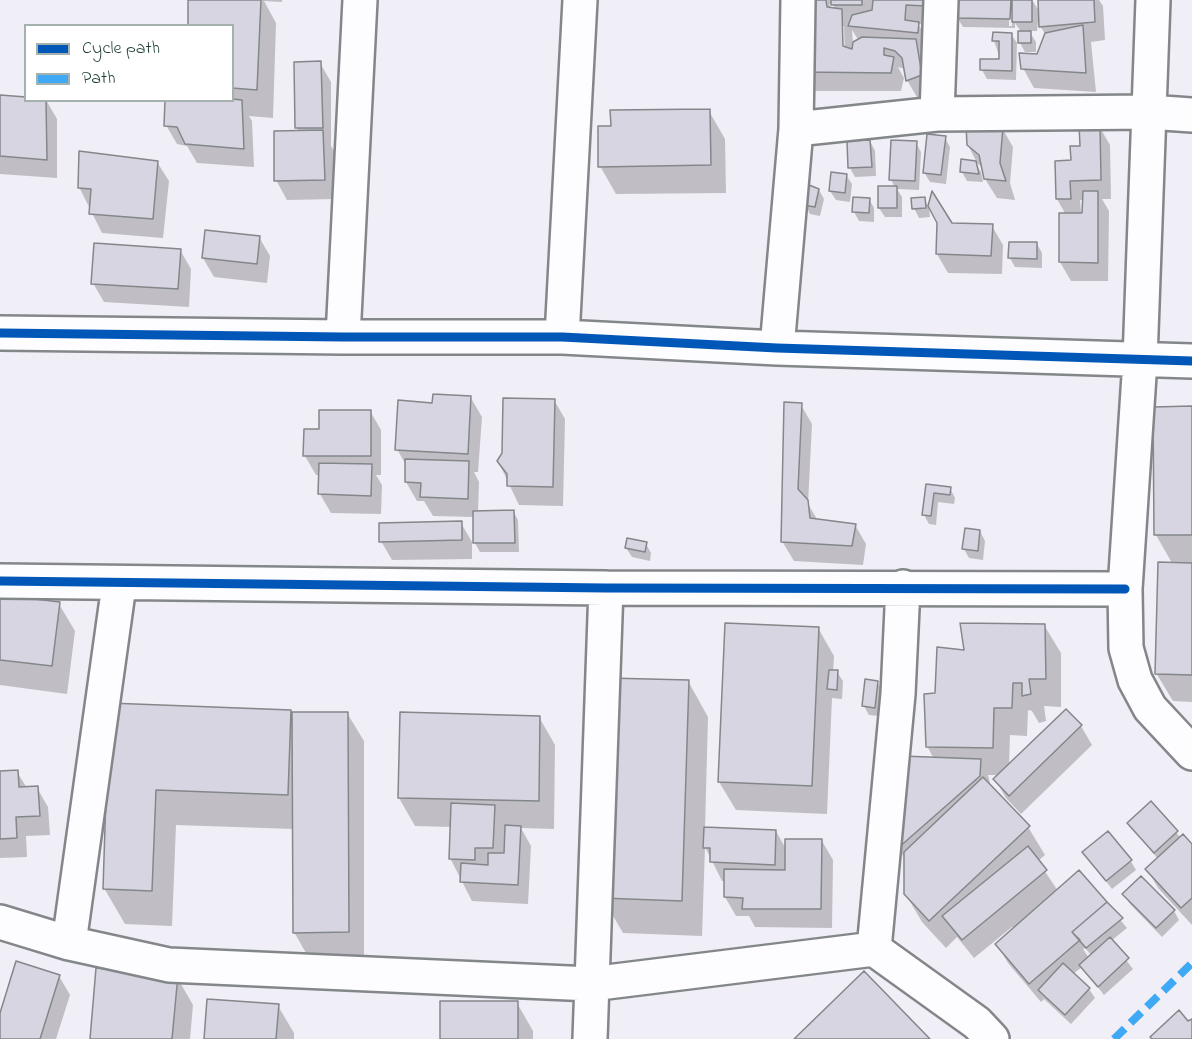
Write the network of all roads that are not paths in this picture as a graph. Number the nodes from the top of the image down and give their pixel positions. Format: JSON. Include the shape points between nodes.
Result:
{"nodes":[{"id":1,"x":360,"y":0,"type":"edge"},
{"id":2,"x":580,"y":0,"type":"edge"},
{"id":3,"x":798,"y":0,"type":"edge"},
{"id":4,"x":941,"y":0,"type":"edge"},
{"id":5,"x":1153,"y":0,"type":"edge"},
{"id":6,"x":1149,"y":112,"type":"junction"},
{"id":7,"x":937,"y":114,"type":"junction"},
{"id":8,"x":1192,"y":115,"type":"edge"},
{"id":9,"x":796,"y":129,"type":"junction"},
{"id":10,"x":0,"y":333,"type":"edge"},
{"id":11,"x":562,"y":337,"type":"junction"},
{"id":12,"x":343,"y":338,"type":"junction"},
{"id":13,"x":777,"y":348,"type":"junction"},
{"id":14,"x":1140,"y":360,"type":"junction"},
{"id":15,"x":1192,"y":361,"type":"edge"},
{"id":16,"x":0,"y":581,"type":"edge"},
{"id":17,"x":119,"y":585,"type":"junction"},
{"id":18,"x":903,"y":587,"type":"junction"},
{"id":19,"x":606,"y":588,"type":"junction"},
{"id":20,"x":1125,"y":589,"type":"junction"},
{"id":21,"x":1192,"y":753,"type":"edge"},
{"id":22,"x":0,"y":922,"type":"edge"},
{"id":23,"x":69,"y":943,"type":"junction"},
{"id":24,"x":874,"y":949,"type":"junction"},
{"id":25,"x":591,"y":984,"type":"junction"},
{"id":26,"x":590,"y":1039,"type":"edge"},
{"id":27,"x":992,"y":1039,"type":"edge"}],
"edges":[{"from":1,"to":12,"type":"street"},
{"from":2,"to":11,"type":"street"},
{"from":3,"to":9,"type":"street"},
{"from":4,"to":7,"type":"street"},
{"from":5,"to":6,"type":"street"},
{"from":6,"to":7,"type":"street"},
{"from":6,"to":8,"type":"street"},
{"from":6,"to":14,"type":"street"},
{"from":7,"to":9,"type":"street"},
{"from":9,"to":13,"type":"street"},
{"from":10,"to":12,"type":"street"},
{"from":11,"to":12,"type":"street"},
{"from":11,"to":13,"type":"street"},
{"from":13,"to":14,"type":"street"},
{"from":14,"to":15,"type":"street"},
{"from":14,"to":20,"type":"street"},
{"from":16,"to":17,"type":"street"},
{"from":17,"to":19,"type":"street"},
{"from":17,"to":23,"type":"street"},
{"from":18,"to":19,"type":"street"},
{"from":18,"to":20,"type":"street"},
{"from":18,"to":24,"type":"street","via":[[897,705]]},
{"from":19,"to":25,"type":"street"},
{"from":20,"to":21,"type":"street","via":[[1126,648],[1135,680],[1150,708]]},
{"from":22,"to":23,"type":"street"},
{"from":23,"to":25,"type":"street","via":[[169,965]]},
{"from":24,"to":25,"type":"street"},
{"from":24,"to":27,"type":"street","via":[[977,1023]]},
{"from":25,"to":26,"type":"street"}]}
